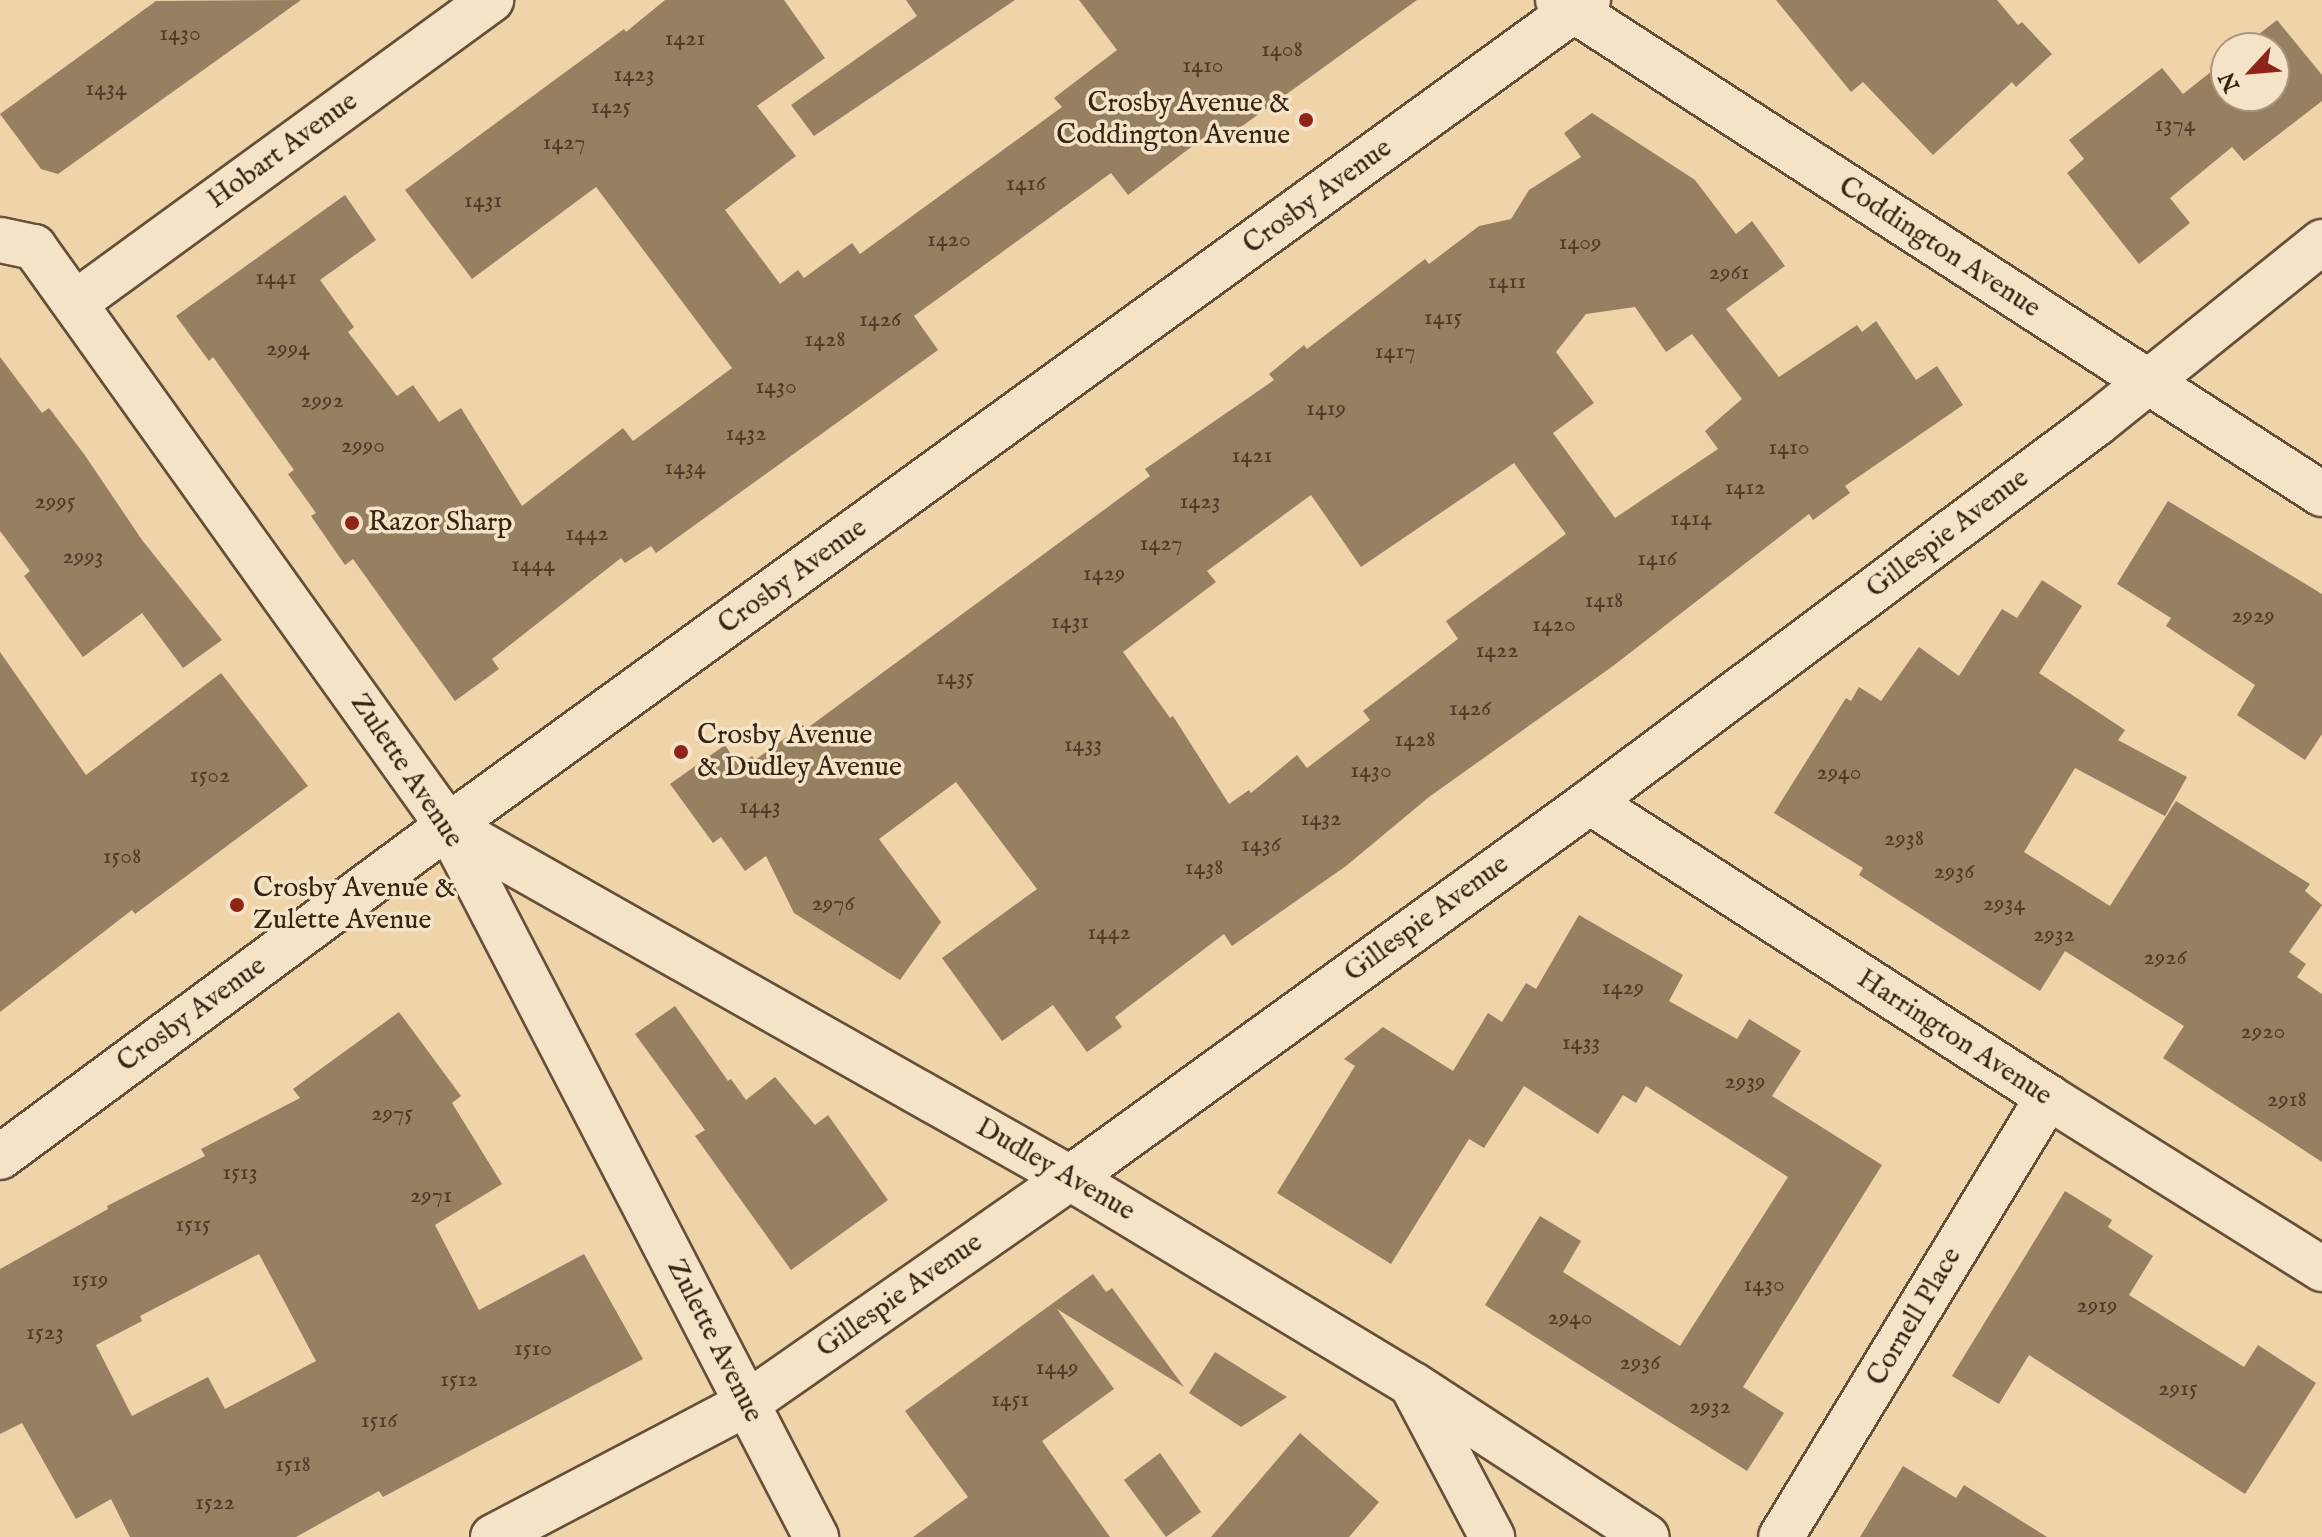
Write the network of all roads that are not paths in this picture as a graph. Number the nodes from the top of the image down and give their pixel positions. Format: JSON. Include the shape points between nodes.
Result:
{"nodes":[{"id":1,"x":491,"y":0,"type":"edge"},
{"id":2,"x":1573,"y":4,"type":"edge"},
{"id":3,"x":0,"y":240,"type":"edge"},
{"id":4,"x":2322,"y":242,"type":"edge"},
{"id":5,"x":75,"y":303,"type":"junction"},
{"id":6,"x":2149,"y":384,"type":"junction"},
{"id":7,"x":2322,"y":494,"type":"edge"},
{"id":8,"x":1590,"y":802,"type":"junction"},
{"id":9,"x":448,"y":826,"type":"junction"},
{"id":10,"x":2048,"y":1097,"type":"junction"},
{"id":11,"x":0,"y":1157,"type":"edge"},
{"id":12,"x":1070,"y":1178,"type":"junction"},
{"id":13,"x":2322,"y":1269,"type":"edge"},
{"id":14,"x":1412,"y":1384,"type":"junction"},
{"id":15,"x":746,"y":1404,"type":"junction"},
{"id":16,"x":493,"y":1537,"type":"edge"},
{"id":17,"x":816,"y":1537,"type":"edge"},
{"id":18,"x":1492,"y":1537,"type":"edge"},
{"id":19,"x":1647,"y":1537,"type":"edge"},
{"id":20,"x":1781,"y":1537,"type":"edge"}],
"edges":[{"from":1,"to":5,"type":"street","name":"Hobart Avenue"},
{"from":2,"to":6,"type":"street","name":"Coddington Avenue"},
{"from":2,"to":9,"type":"street","name":"Crosby Avenue"},
{"from":3,"to":5,"type":"street","name":"Zulette Avenue","via":[[34,247]]},
{"from":4,"to":6,"type":"street","name":"Gillespie Avenue"},
{"from":5,"to":9,"type":"street","name":"Zulette Avenue"},
{"from":6,"to":7,"type":"street","name":"Coddington Avenue"},
{"from":6,"to":8,"type":"street","name":"Gillespie Avenue"},
{"from":8,"to":10,"type":"street","name":"Harrington Avenue"},
{"from":8,"to":12,"type":"street","name":"Gillespie Avenue"},
{"from":9,"to":11,"type":"street","name":"Crosby Avenue"},
{"from":9,"to":12,"type":"street","name":"Dudley Avenue"},
{"from":9,"to":15,"type":"street","name":"Zulette Avenue"},
{"from":10,"to":13,"type":"street","name":"Harrington Avenue"},
{"from":10,"to":20,"type":"street","name":"Cornell Place"},
{"from":12,"to":14,"type":"street","name":"Dudley Avenue"},
{"from":12,"to":15,"type":"street","name":"Gillespie Avenue"},
{"from":14,"to":18,"type":"street"},
{"from":14,"to":19,"type":"street","name":"Dudley Avenue"},
{"from":15,"to":16,"type":"street","name":"Gillespie Avenue"},
{"from":15,"to":17,"type":"street","name":"Zulette Avenue"}]}
